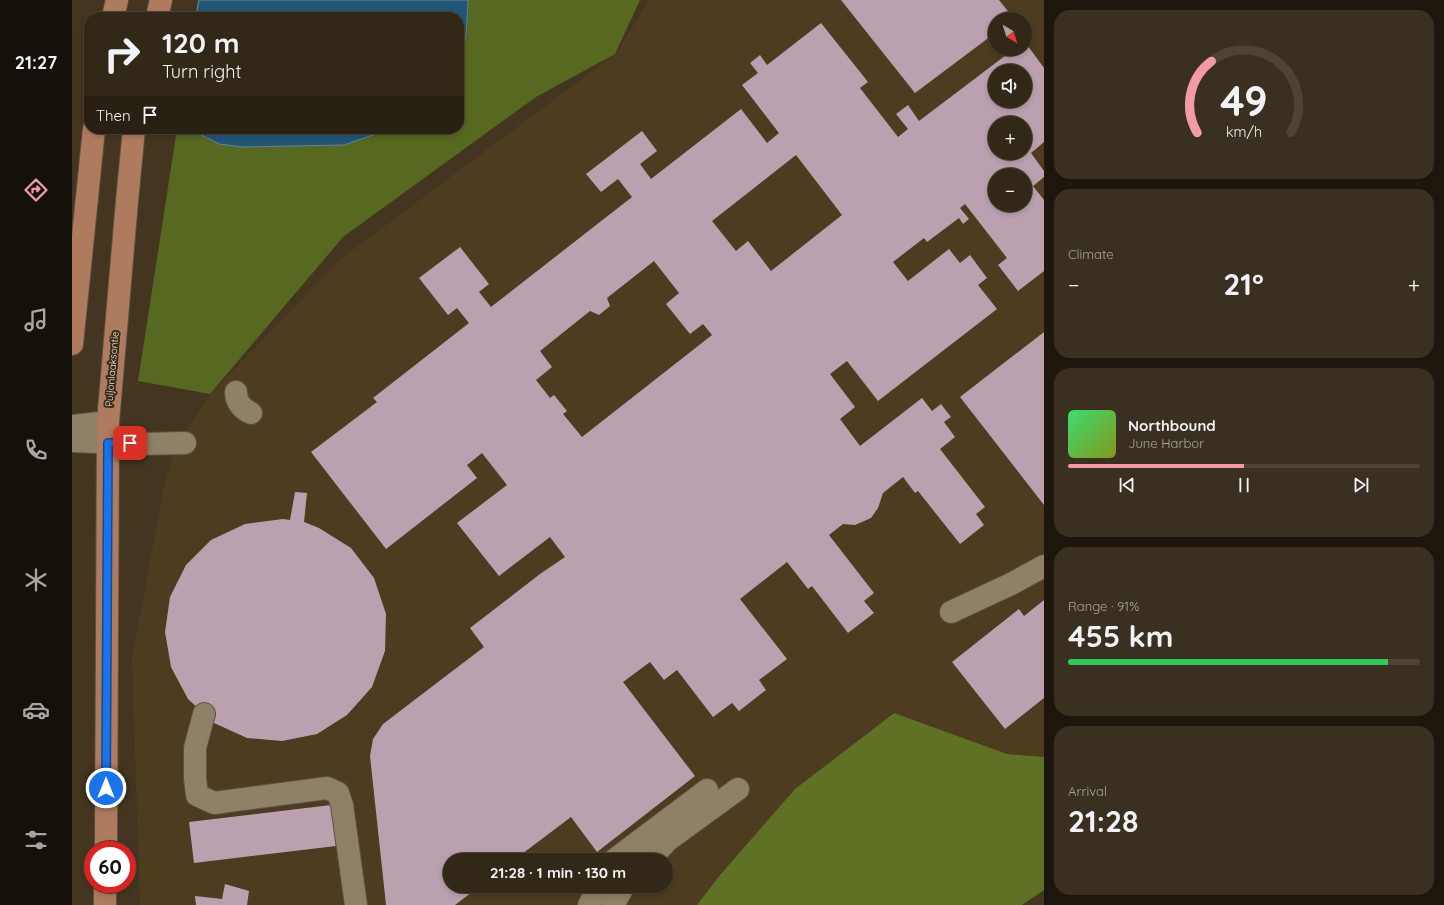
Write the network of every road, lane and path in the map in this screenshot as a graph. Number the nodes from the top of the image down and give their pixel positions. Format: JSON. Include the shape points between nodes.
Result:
{"nodes":[{"id":1,"x":117,"y":0,"type":"edge"},
{"id":2,"x":161,"y":0,"type":"edge"},
{"id":3,"x":114,"y":12,"type":"edge"},
{"id":4,"x":158,"y":12,"type":"edge"},
{"id":5,"x":93,"y":134,"type":"edge"},
{"id":6,"x":134,"y":134,"type":"edge"},
{"id":7,"x":72,"y":344,"type":"edge"},
{"id":8,"x":236,"y":392,"type":"dead end"},
{"id":9,"x":251,"y":413,"type":"dead end"},
{"id":10,"x":72,"y":426,"type":"edge"},
{"id":11,"x":108,"y":432,"type":"junction"},
{"id":12,"x":72,"y":441,"type":"edge"},
{"id":13,"x":185,"y":444,"type":"dead end"},
{"id":14,"x":1044,"y":566,"type":"edge"},
{"id":15,"x":951,"y":612,"type":"dead end"},
{"id":16,"x":204,"y":714,"type":"dead end"},
{"id":17,"x":738,"y":789,"type":"dead end"},
{"id":18,"x":707,"y":790,"type":"dead end"},
{"id":19,"x":106,"y":841,"type":"edge"},
{"id":20,"x":623,"y":853,"type":"edge"},
{"id":21,"x":656,"y":853,"type":"edge"},
{"id":22,"x":105,"y":893,"type":"edge"},
{"id":23,"x":595,"y":893,"type":"edge"},
{"id":24,"x":620,"y":893,"type":"edge"},
{"id":25,"x":105,"y":905,"type":"edge"},
{"id":26,"x":356,"y":905,"type":"edge"},
{"id":27,"x":589,"y":905,"type":"edge"},
{"id":28,"x":613,"y":905,"type":"edge"}],
"edges":[{"from":1,"to":3,"type":"main road"},
{"from":2,"to":4,"type":"main road"},
{"from":5,"to":7,"type":"main road"},
{"from":6,"to":11,"type":"main road","name":"Puijonlaaksontie"},
{"from":8,"to":9,"type":"lane","via":[[240,406]]},
{"from":10,"to":11,"type":"lane","via":[[87,425]]},
{"from":11,"to":12,"type":"lane"},
{"from":11,"to":13,"type":"lane"},
{"from":11,"to":19,"type":"main road","name":"Puijonlaaksontie"},
{"from":14,"to":15,"type":"lane"},
{"from":16,"to":26,"type":"lane","via":[[195,748],[194,778],[197,795],[214,803],[327,788],[338,793],[342,805]]},
{"from":17,"to":21,"type":"lane","via":[[668,840]]},
{"from":18,"to":20,"type":"lane"},
{"from":22,"to":25,"type":"main road"},
{"from":23,"to":27,"type":"lane"},
{"from":24,"to":28,"type":"lane"}]}
